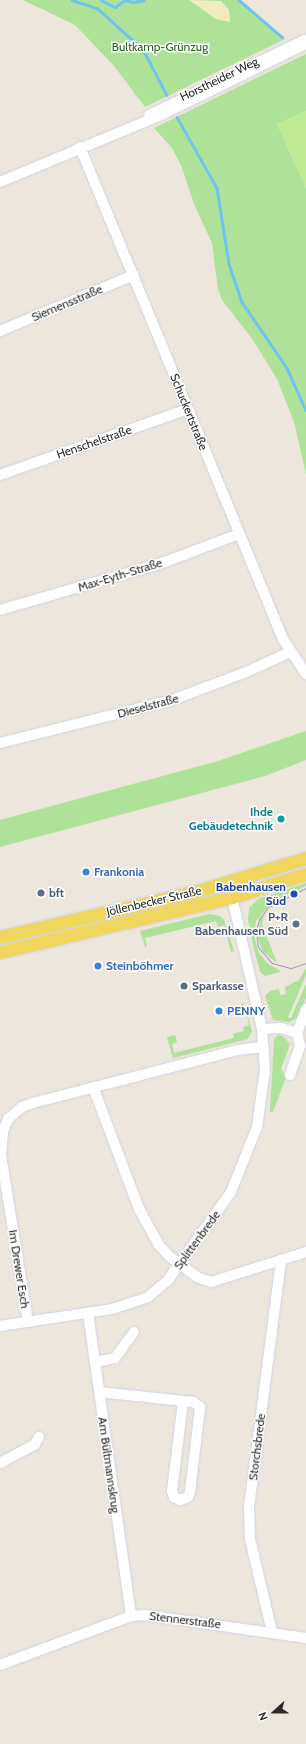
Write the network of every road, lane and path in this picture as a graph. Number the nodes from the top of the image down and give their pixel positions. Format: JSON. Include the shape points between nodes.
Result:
{"nodes":[{"id":1,"x":306,"y":39,"type":"edge"},
{"id":2,"x":306,"y":44,"type":"edge"},
{"id":3,"x":135,"y":124,"type":"junction"},
{"id":4,"x":80,"y":147,"type":"junction"},
{"id":5,"x":0,"y":182,"type":"edge"},
{"id":6,"x":134,"y":275,"type":"junction"},
{"id":7,"x":0,"y":331,"type":"edge"},
{"id":8,"x":188,"y":409,"type":"junction"},
{"id":9,"x":0,"y":475,"type":"edge"},
{"id":10,"x":239,"y":534,"type":"junction"},
{"id":11,"x":0,"y":610,"type":"edge"},
{"id":12,"x":290,"y":652,"type":"junction"},
{"id":13,"x":306,"y":674,"type":"edge"},
{"id":14,"x":0,"y":742,"type":"edge"},
{"id":15,"x":306,"y":858,"type":"edge"},
{"id":16,"x":306,"y":874,"type":"edge"},
{"id":17,"x":229,"y":882,"type":"junction"},
{"id":18,"x":232,"y":897,"type":"junction"},
{"id":19,"x":0,"y":937,"type":"edge"},
{"id":20,"x":0,"y":952,"type":"edge"},
{"id":21,"x":306,"y":1009,"type":"edge"},
{"id":22,"x":262,"y":1030,"type":"junction"},
{"id":23,"x":297,"y":1033,"type":"junction"},
{"id":24,"x":264,"y":1047,"type":"junction"},
{"id":25,"x":290,"y":1075,"type":"dead end"},
{"id":26,"x":94,"y":1087,"type":"junction"},
{"id":27,"x":306,"y":1252,"type":"edge"},
{"id":28,"x":281,"y":1260,"type":"junction"},
{"id":29,"x":180,"y":1264,"type":"junction"},
{"id":30,"x":88,"y":1313,"type":"junction"},
{"id":31,"x":28,"y":1322,"type":"junction"},
{"id":32,"x":0,"y":1326,"type":"edge"},
{"id":33,"x":134,"y":1332,"type":"dead end"},
{"id":34,"x":95,"y":1362,"type":"junction"},
{"id":35,"x":99,"y":1392,"type":"junction"},
{"id":36,"x":183,"y":1402,"type":"junction"},
{"id":37,"x":39,"y":1437,"type":"dead end"},
{"id":38,"x":0,"y":1463,"type":"edge"},
{"id":39,"x":131,"y":1616,"type":"junction"},
{"id":40,"x":272,"y":1632,"type":"junction"},
{"id":41,"x":306,"y":1638,"type":"edge"},
{"id":42,"x":0,"y":1665,"type":"edge"}],
"edges":[{"from":1,"to":3,"type":"street","name":"Horstheider Weg","via":[[160,108]]},
{"from":2,"to":3,"type":"street","name":"Horstheider Weg","via":[[163,114]]},
{"from":3,"to":4,"type":"street","name":"Horstheider Weg"},
{"from":4,"to":5,"type":"street","name":"Horstheider Weg"},
{"from":4,"to":6,"type":"street","name":"Schuckertstraße"},
{"from":6,"to":7,"type":"street","name":"Siemensstraße"},
{"from":6,"to":8,"type":"street","name":"Schuckertstraße"},
{"from":8,"to":9,"type":"street","name":"Henschelstraße"},
{"from":8,"to":10,"type":"street","name":"Schuckertstraße"},
{"from":10,"to":11,"type":"street","name":"Max-Eyth-Straße","via":[[162,563]]},
{"from":10,"to":12,"type":"street","name":"Schuckertstraße"},
{"from":12,"to":13,"type":"street","name":"Schuckertstraße"},
{"from":12,"to":14,"type":"street","name":"Dieselstraße","via":[[220,683],[172,700]]},
{"from":15,"to":17,"type":"main road","name":"Jöllenbecker Straße"},
{"from":16,"to":18,"type":"main road","name":"Jöllenbecker Straße"},
{"from":17,"to":18,"type":"main road","name":"Splittenbrede"},
{"from":17,"to":19,"type":"main road","name":"Jöllenbecker Straße"},
{"from":18,"to":20,"type":"main road","name":"Jöllenbecker Straße"},
{"from":18,"to":22,"type":"street","name":"Splittenbrede"},
{"from":21,"to":23,"type":"street"},
{"from":22,"to":23,"type":"street","via":[[281,1028]]},
{"from":22,"to":24,"type":"street","name":"Splittenbrede"},
{"from":23,"to":25,"type":"street","via":[[300,1046]]},
{"from":24,"to":26,"type":"street","name":"Im Drewer Esch","via":[[238,1050]]},
{"from":24,"to":29,"type":"street","name":"Splittenbrede","via":[[262,1099],[257,1127],[246,1159],[218,1212]]},
{"from":26,"to":29,"type":"street","via":[[139,1209],[159,1245]]},
{"from":26,"to":31,"type":"street","name":"Im Drewer Esch","via":[[22,1107],[8,1119],[3,1131],[1,1155]]},
{"from":27,"to":28,"type":"street"},
{"from":28,"to":29,"type":"street","via":[[211,1282],[197,1277]]},
{"from":28,"to":40,"type":"street","name":"Storchsbrede","via":[[249,1507],[250,1539]]},
{"from":29,"to":30,"type":"street","name":"Splittenbrede","via":[[156,1292],[143,1300],[127,1306]]},
{"from":30,"to":31,"type":"street","name":"Splittenbrede"},
{"from":30,"to":34,"type":"street","name":"Am Bültmannskrug"},
{"from":31,"to":32,"type":"street","name":"Splittenbrede"},
{"from":33,"to":34,"type":"street","via":[[115,1358]]},
{"from":34,"to":35,"type":"street","name":"Am Bültmannskrug"},
{"from":35,"to":36,"type":"street"},
{"from":35,"to":39,"type":"street","name":"Am Bültmannskrug"},
{"from":36,"to":36,"type":"street","via":[[172,1491],[174,1497],[180,1500],[188,1497],[190,1492],[201,1412],[197,1404]]},
{"from":37,"to":38,"type":"street","via":[[35,1444],[25,1451]]},
{"from":39,"to":40,"type":"street","name":"Stennerstraße","via":[[162,1616]]},
{"from":39,"to":42,"type":"street","name":"Stennerstraße"},
{"from":40,"to":41,"type":"street","name":"Stennerstraße"}]}
